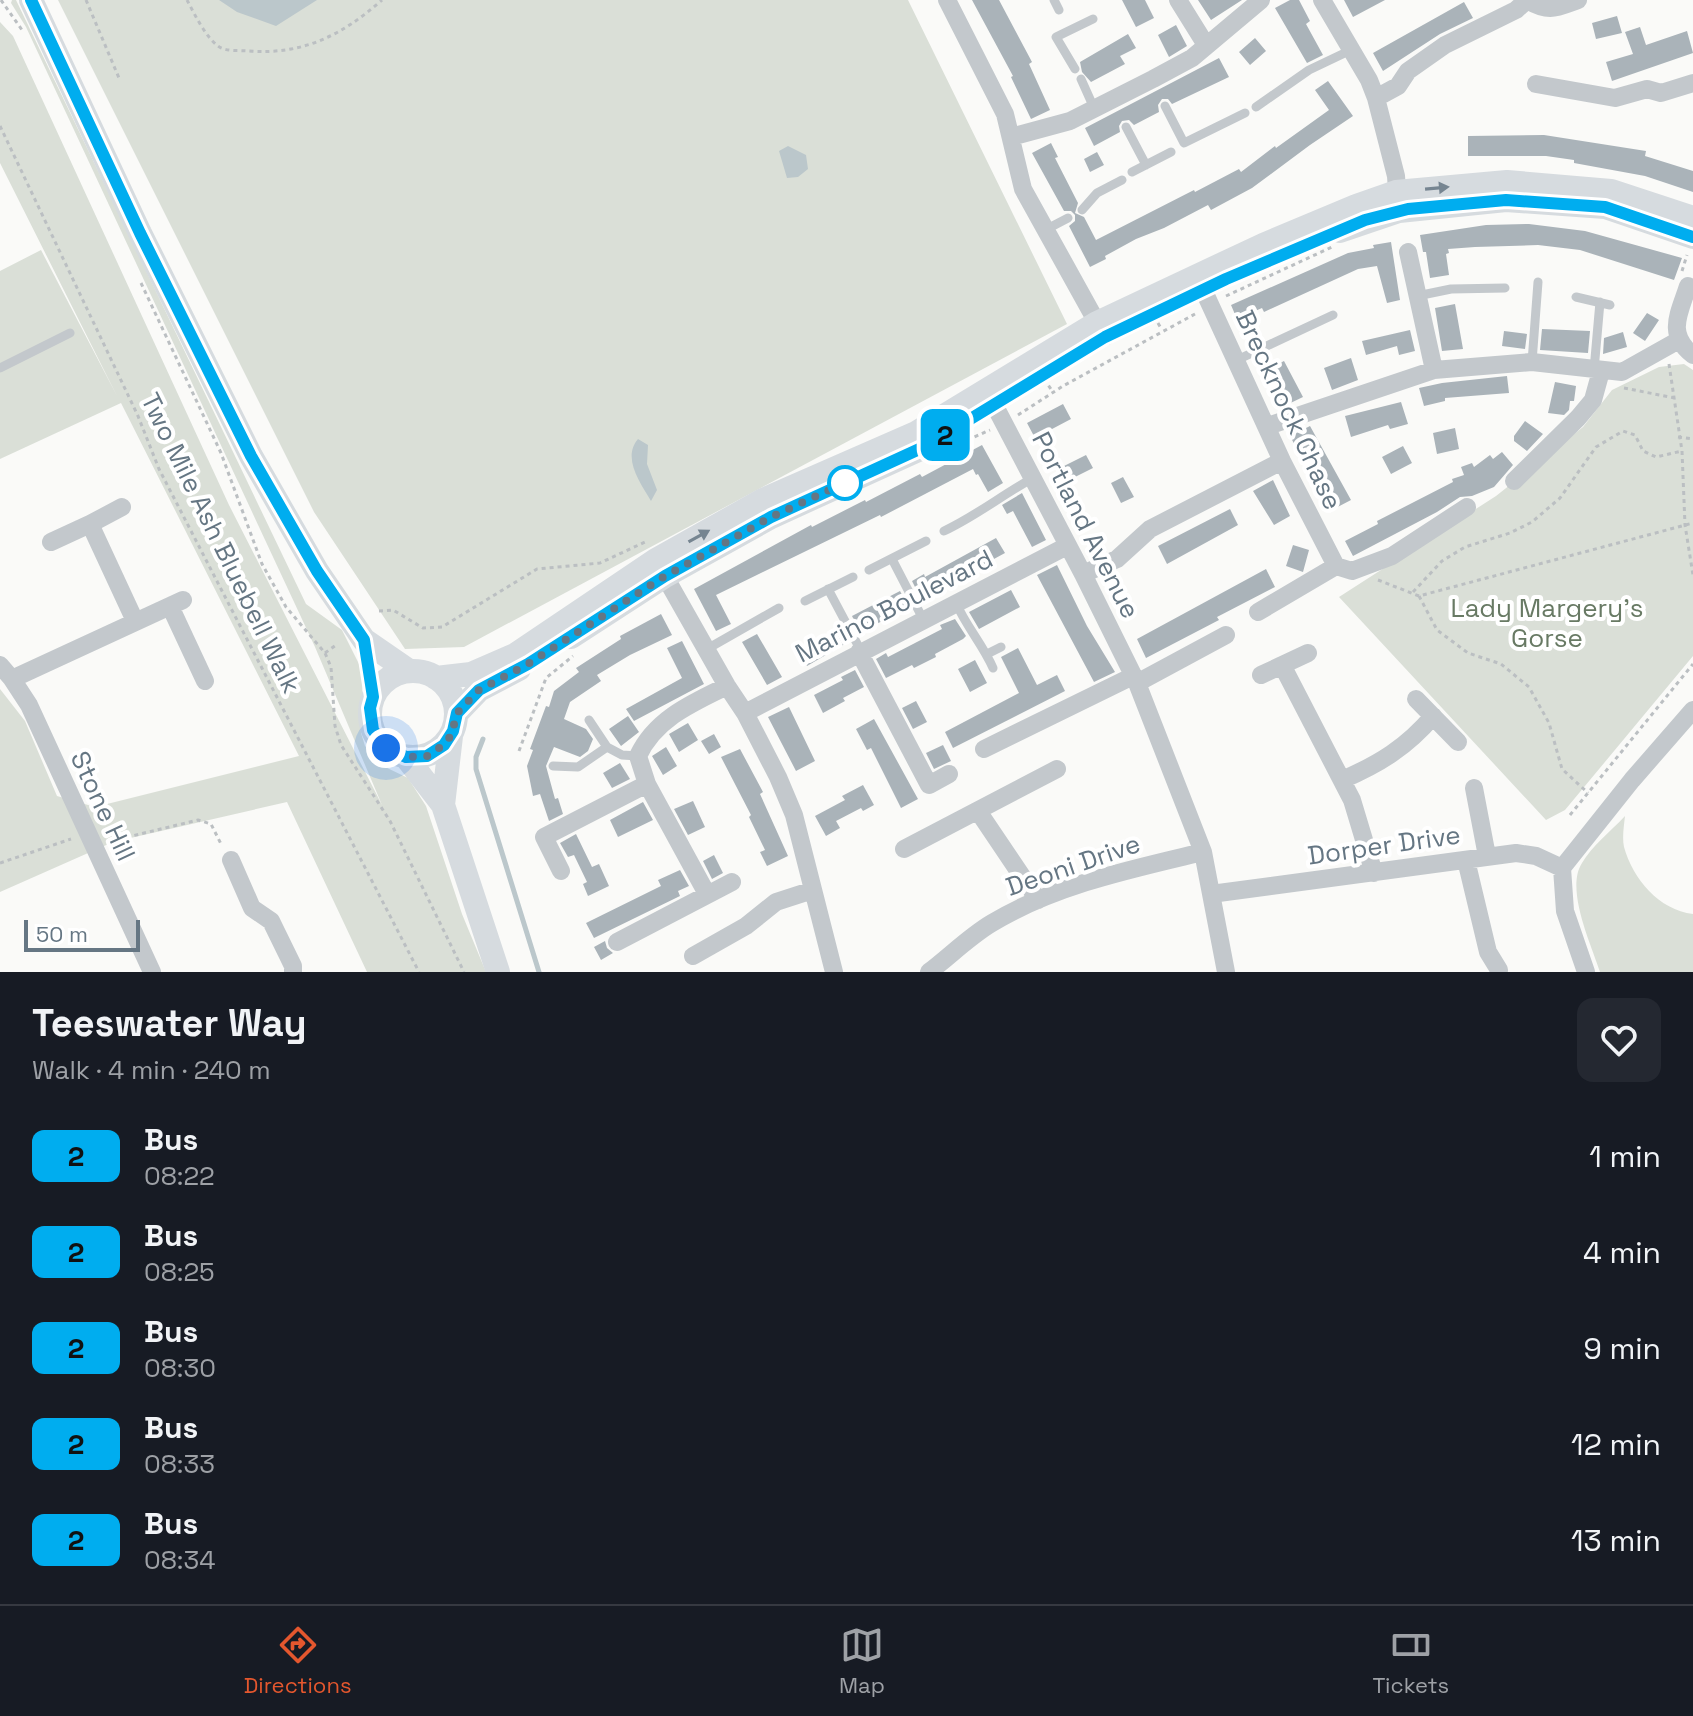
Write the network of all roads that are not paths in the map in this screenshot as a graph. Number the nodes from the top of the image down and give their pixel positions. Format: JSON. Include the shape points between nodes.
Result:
{"nodes":[{"id":1,"x":31,"y":0,"type":"edge"},
{"id":2,"x":947,"y":0,"type":"edge"},
{"id":3,"x":1178,"y":0,"type":"edge"},
{"id":4,"x":1261,"y":0,"type":"edge"},
{"id":5,"x":1322,"y":0,"type":"edge"},
{"id":6,"x":1527,"y":0,"type":"edge"},
{"id":7,"x":1578,"y":0,"type":"edge"},
{"id":8,"x":1093,"y":19,"type":"dead end"},
{"id":9,"x":1206,"y":45,"type":"junction"},
{"id":10,"x":1351,"y":50,"type":"junction"},
{"id":11,"x":1075,"y":69,"type":"dead end"},
{"id":12,"x":1081,"y":79,"type":"dead end"},
{"id":13,"x":1693,"y":83,"type":"edge"},
{"id":14,"x":1536,"y":84,"type":"dead end"},
{"id":15,"x":1376,"y":98,"type":"junction"},
{"id":16,"x":1165,"y":106,"type":"dead end"},
{"id":17,"x":1256,"y":107,"type":"dead end"},
{"id":18,"x":1094,"y":108,"type":"junction"},
{"id":19,"x":1245,"y":113,"type":"dead end"},
{"id":20,"x":1126,"y":127,"type":"dead end"},
{"id":21,"x":1011,"y":137,"type":"junction"},
{"id":22,"x":1171,"y":152,"type":"dead end"},
{"id":23,"x":1146,"y":165,"type":"junction"},
{"id":24,"x":1132,"y":172,"type":"dead end"},
{"id":25,"x":1122,"y":180,"type":"dead end"},
{"id":26,"x":1398,"y":201,"type":"junction"},
{"id":27,"x":1082,"y":210,"type":"dead end"},
{"id":28,"x":1068,"y":218,"type":"dead end"},
{"id":29,"x":1693,"y":218,"type":"edge"},
{"id":30,"x":1045,"y":230,"type":"junction"},
{"id":31,"x":1692,"y":246,"type":"edge"},
{"id":32,"x":1408,"y":252,"type":"dead end"},
{"id":33,"x":1538,"y":282,"type":"dead end"},
{"id":34,"x":1688,"y":286,"type":"road end"},
{"id":35,"x":1505,"y":288,"type":"dead end"},
{"id":36,"x":1203,"y":290,"type":"junction"},
{"id":37,"x":1417,"y":296,"type":"junction"},
{"id":38,"x":1576,"y":297,"type":"dead end"},
{"id":39,"x":1333,"y":315,"type":"dead end"},
{"id":40,"x":1101,"y":330,"type":"junction"},
{"id":41,"x":70,"y":333,"type":"dead end"},
{"id":42,"x":1673,"y":343,"type":"junction"},
{"id":43,"x":1693,"y":355,"type":"edge"},
{"id":44,"x":1237,"y":360,"type":"junction"},
{"id":45,"x":1532,"y":362,"type":"junction"},
{"id":46,"x":0,"y":368,"type":"edge"},
{"id":47,"x":1434,"y":370,"type":"junction"},
{"id":48,"x":1598,"y":371,"type":"junction"},
{"id":49,"x":996,"y":407,"type":"junction"},
{"id":50,"x":1268,"y":426,"type":"junction"},
{"id":51,"x":1282,"y":461,"type":"junction"},
{"id":52,"x":1033,"y":478,"type":"junction"},
{"id":53,"x":1514,"y":481,"type":"dead end"},
{"id":54,"x":122,"y":507,"type":"dead end"},
{"id":55,"x":1467,"y":507,"type":"dead end"},
{"id":56,"x":90,"y":524,"type":"junction"},
{"id":57,"x":944,"y":531,"type":"dead end"},
{"id":58,"x":926,"y":541,"type":"dead end"},
{"id":59,"x":51,"y":542,"type":"dead end"},
{"id":60,"x":1067,"y":546,"type":"junction"},
{"id":61,"x":892,"y":559,"type":"junction"},
{"id":62,"x":661,"y":568,"type":"junction"},
{"id":63,"x":1344,"y":569,"type":"junction"},
{"id":64,"x":869,"y":570,"type":"dead end"},
{"id":65,"x":1083,"y":574,"type":"junction"},
{"id":66,"x":853,"y":577,"type":"dead end"},
{"id":67,"x":828,"y":589,"type":"junction"},
{"id":68,"x":805,"y":601,"type":"dead end"},
{"id":69,"x":956,"y":603,"type":"junction"},
{"id":70,"x":779,"y":608,"type":"dead end"},
{"id":71,"x":1258,"y":612,"type":"dead end"},
{"id":72,"x":923,"y":619,"type":"junction"},
{"id":73,"x":135,"y":621,"type":"junction"},
{"id":74,"x":1226,"y":635,"type":"dead end"},
{"id":75,"x":364,"y":640,"type":"junction"},
{"id":76,"x":1001,"y":647,"type":"dead end"},
{"id":77,"x":707,"y":649,"type":"junction"},
{"id":78,"x":860,"y":652,"type":"junction"},
{"id":79,"x":1308,"y":653,"type":"dead end"},
{"id":80,"x":987,"y":654,"type":"junction"},
{"id":81,"x":1282,"y":665,"type":"junction"},
{"id":82,"x":993,"y":668,"type":"dead end"},
{"id":83,"x":409,"y":671,"type":"junction"},
{"id":84,"x":6,"y":672,"type":"edge"},
{"id":85,"x":1261,"y":675,"type":"dead end"},
{"id":86,"x":436,"y":678,"type":"junction"},
{"id":87,"x":1135,"y":679,"type":"junction"},
{"id":88,"x":205,"y":681,"type":"dead end"},
{"id":89,"x":727,"y":686,"type":"junction"},
{"id":90,"x":373,"y":697,"type":"junction"},
{"id":91,"x":1416,"y":699,"type":"dead end"},
{"id":92,"x":1693,"y":710,"type":"edge"},
{"id":93,"x":745,"y":713,"type":"junction"},
{"id":94,"x":1433,"y":716,"type":"junction"},
{"id":95,"x":589,"y":720,"type":"dead end"},
{"id":96,"x":454,"y":725,"type":"junction"},
{"id":97,"x":1458,"y":742,"type":"dead end"},
{"id":98,"x":607,"y":747,"type":"junction"},
{"id":99,"x":984,"y":749,"type":"dead end"},
{"id":100,"x":638,"y":756,"type":"junction"},
{"id":101,"x":406,"y":757,"type":"junction"},
{"id":102,"x":553,"y":766,"type":"dead end"},
{"id":103,"x":1057,"y":769,"type":"dead end"},
{"id":104,"x":949,"y":774,"type":"dead end"},
{"id":105,"x":1342,"y":780,"type":"junction"},
{"id":106,"x":647,"y":784,"type":"junction"},
{"id":107,"x":1474,"y":788,"type":"dead end"},
{"id":108,"x":443,"y":805,"type":"junction"},
{"id":109,"x":978,"y":811,"type":"junction"},
{"id":110,"x":904,"y":849,"type":"dead end"},
{"id":111,"x":1203,"y":852,"type":"junction"},
{"id":112,"x":1487,"y":856,"type":"junction"},
{"id":113,"x":231,"y":860,"type":"road end"},
{"id":114,"x":1466,"y":860,"type":"junction"},
{"id":115,"x":1562,"y":868,"type":"junction"},
{"id":116,"x":561,"y":871,"type":"dead end"},
{"id":117,"x":1374,"y":873,"type":"junction"},
{"id":118,"x":732,"y":882,"type":"dead end"},
{"id":119,"x":813,"y":890,"type":"junction"},
{"id":120,"x":707,"y":894,"type":"junction"},
{"id":121,"x":1211,"y":894,"type":"junction"},
{"id":122,"x":1038,"y":900,"type":"junction"},
{"id":123,"x":617,"y":942,"type":"dead end"},
{"id":124,"x":693,"y":956,"type":"dead end"},
{"id":125,"x":1499,"y":970,"type":"edge"},
{"id":126,"x":152,"y":972,"type":"edge"},
{"id":127,"x":293,"y":972,"type":"edge"},
{"id":128,"x":498,"y":972,"type":"edge"},
{"id":129,"x":834,"y":972,"type":"edge"},
{"id":130,"x":929,"y":972,"type":"edge"},
{"id":131,"x":1226,"y":972,"type":"edge"},
{"id":132,"x":1586,"y":972,"type":"edge"}],
"edges":[{"from":1,"to":75,"type":"street","via":[[251,456]]},
{"from":2,"to":21,"type":"street","via":[[1005,114]]},
{"from":3,"to":9,"type":"street"},
{"from":4,"to":9,"type":"street"},
{"from":5,"to":10,"type":"street"},
{"from":6,"to":7,"type":"street","via":[[1552,10]]},
{"from":6,"to":15,"type":"street","via":[[1445,45]]},
{"from":8,"to":11,"type":"lane","via":[[1056,37]]},
{"from":9,"to":18,"type":"street","via":[[1156,86],[1116,106]]},
{"from":10,"to":15,"type":"street"},
{"from":10,"to":17,"type":"lane","via":[[1309,70]]},
{"from":12,"to":18,"type":"lane"},
{"from":13,"to":14,"type":"street","via":[[1615,98]]},
{"from":15,"to":26,"type":"street"},
{"from":16,"to":19,"type":"lane","via":[[1184,143]]},
{"from":18,"to":21,"type":"street","via":[[1070,121]]},
{"from":20,"to":23,"type":"lane"},
{"from":21,"to":30,"type":"street","via":[[1023,189]]},
{"from":22,"to":23,"type":"lane"},
{"from":23,"to":24,"type":"lane"},
{"from":25,"to":27,"type":"lane","via":[[1097,193]]},
{"from":26,"to":29,"type":"street","one_way":true,"via":[[1507,182],[1611,191]]},
{"from":26,"to":31,"type":"street","via":[[1506,200],[1605,207]]},
{"from":26,"to":36,"type":"street"},
{"from":28,"to":30,"type":"lane"},
{"from":30,"to":40,"type":"street"},
{"from":32,"to":37,"type":"street"},
{"from":33,"to":45,"type":"lane"},
{"from":34,"to":42,"type":"street"},
{"from":35,"to":37,"type":"lane"},
{"from":36,"to":40,"type":"street"},
{"from":36,"to":44,"type":"street","name":"Brecknock Chase"},
{"from":37,"to":47,"type":"street"},
{"from":38,"to":48,"type":"lane","via":[[1605,304]]},
{"from":39,"to":44,"type":"lane"},
{"from":40,"to":49,"type":"street"},
{"from":41,"to":46,"type":"lane"},
{"from":42,"to":43,"type":"street"},
{"from":42,"to":48,"type":"street","via":[[1622,372]]},
{"from":44,"to":50,"type":"street","name":"Brecknock Chase"},
{"from":45,"to":47,"type":"street"},
{"from":45,"to":48,"type":"street"},
{"from":47,"to":50,"type":"street"},
{"from":48,"to":53,"type":"street","via":[[1593,400]]},
{"from":49,"to":52,"type":"street","name":"Portland Avenue"},
{"from":49,"to":62,"type":"street","via":[[926,446]]},
{"from":50,"to":51,"type":"street","name":"Brecknock Chase"},
{"from":51,"to":63,"type":"street","name":"Brecknock Chase"},
{"from":51,"to":65,"type":"street","via":[[1150,529],[1117,559]]},
{"from":52,"to":57,"type":"lane"},
{"from":52,"to":60,"type":"street","name":"Portland Avenue"},
{"from":54,"to":56,"type":"street"},
{"from":55,"to":63,"type":"street","via":[[1392,556]]},
{"from":56,"to":59,"type":"street"},
{"from":56,"to":73,"type":"street"},
{"from":58,"to":61,"type":"lane"},
{"from":60,"to":65,"type":"street","name":"Portland Avenue"},
{"from":60,"to":69,"type":"street","name":"Marino Boulevard"},
{"from":61,"to":64,"type":"lane"},
{"from":61,"to":72,"type":"lane"},
{"from":62,"to":77,"type":"street"},
{"from":62,"to":86,"type":"street","via":[[515,655],[471,674]]},
{"from":62,"to":96,"type":"street","via":[[528,664],[479,690]]},
{"from":63,"to":71,"type":"street"},
{"from":65,"to":87,"type":"street","name":"Portland Avenue"},
{"from":66,"to":67,"type":"lane"},
{"from":67,"to":68,"type":"lane"},
{"from":67,"to":78,"type":"lane"},
{"from":69,"to":72,"type":"street","name":"Marino Boulevard"},
{"from":69,"to":80,"type":"lane"},
{"from":70,"to":77,"type":"lane"},
{"from":72,"to":78,"type":"street","name":"Marino Boulevard"},
{"from":73,"to":84,"type":"street"},
{"from":73,"to":88,"type":"street","via":[[177,603]]},
{"from":74,"to":87,"type":"street"},
{"from":75,"to":83,"type":"street"},
{"from":75,"to":90,"type":"street"},
{"from":76,"to":80,"type":"lane"},
{"from":77,"to":89,"type":"street"},
{"from":78,"to":93,"type":"street","name":"Marino Boulevard"},
{"from":78,"to":104,"type":"street","via":[[929,785]]},
{"from":79,"to":81,"type":"street"},
{"from":80,"to":82,"type":"lane"},
{"from":81,"to":85,"type":"street"},
{"from":81,"to":105,"type":"street"},
{"from":83,"to":86,"type":"street"},
{"from":83,"to":90,"type":"street","via":[[391,677]]},
{"from":84,"to":126,"type":"street","name":"Stone Hill","via":[[29,705]]},
{"from":86,"to":96,"type":"street","via":[[451,693]]},
{"from":87,"to":99,"type":"street"},
{"from":87,"to":111,"type":"street","name":"Portland Avenue"},
{"from":89,"to":93,"type":"street"},
{"from":89,"to":100,"type":"street","via":[[677,710]]},
{"from":90,"to":101,"type":"street","via":[[370,719],[378,740]]},
{"from":91,"to":94,"type":"street"},
{"from":92,"to":115,"type":"street"},
{"from":93,"to":119,"type":"street","via":[[794,815]]},
{"from":94,"to":97,"type":"street"},
{"from":94,"to":105,"type":"street","via":[[1393,755]]},
{"from":95,"to":98,"type":"lane"},
{"from":96,"to":101,"type":"street","via":[[444,745],[427,756]]},
{"from":96,"to":108,"type":"street"},
{"from":98,"to":100,"type":"lane"},
{"from":98,"to":102,"type":"lane","via":[[578,767]]},
{"from":100,"to":106,"type":"street"},
{"from":101,"to":108,"type":"street"},
{"from":103,"to":109,"type":"street"},
{"from":105,"to":117,"type":"street"},
{"from":106,"to":116,"type":"street","via":[[541,828]]},
{"from":106,"to":120,"type":"street"},
{"from":107,"to":112,"type":"street"},
{"from":108,"to":128,"type":"street"},
{"from":109,"to":110,"type":"street"},
{"from":109,"to":122,"type":"street"},
{"from":111,"to":121,"type":"street","name":"Portland Avenue"},
{"from":111,"to":122,"type":"street","name":"Deoni Drive","via":[[1123,871]]},
{"from":112,"to":114,"type":"street","name":"Dorper Drive"},
{"from":112,"to":115,"type":"street","name":"Dorper Drive","via":[[1536,856]]},
{"from":113,"to":127,"type":"street","via":[[252,908],[271,921]]},
{"from":114,"to":117,"type":"street","name":"Dorper Drive"},
{"from":114,"to":125,"type":"street","via":[[1488,952]]},
{"from":115,"to":132,"type":"street","via":[[1565,911]]},
{"from":117,"to":121,"type":"street","name":"Dorper Drive"},
{"from":118,"to":120,"type":"street"},
{"from":119,"to":124,"type":"street","via":[[776,902]]},
{"from":119,"to":129,"type":"street"},
{"from":120,"to":123,"type":"street"},
{"from":121,"to":131,"type":"street","name":"Portland Avenue"},
{"from":122,"to":130,"type":"street","name":"Deoni Drive","via":[[991,923]]}]}
